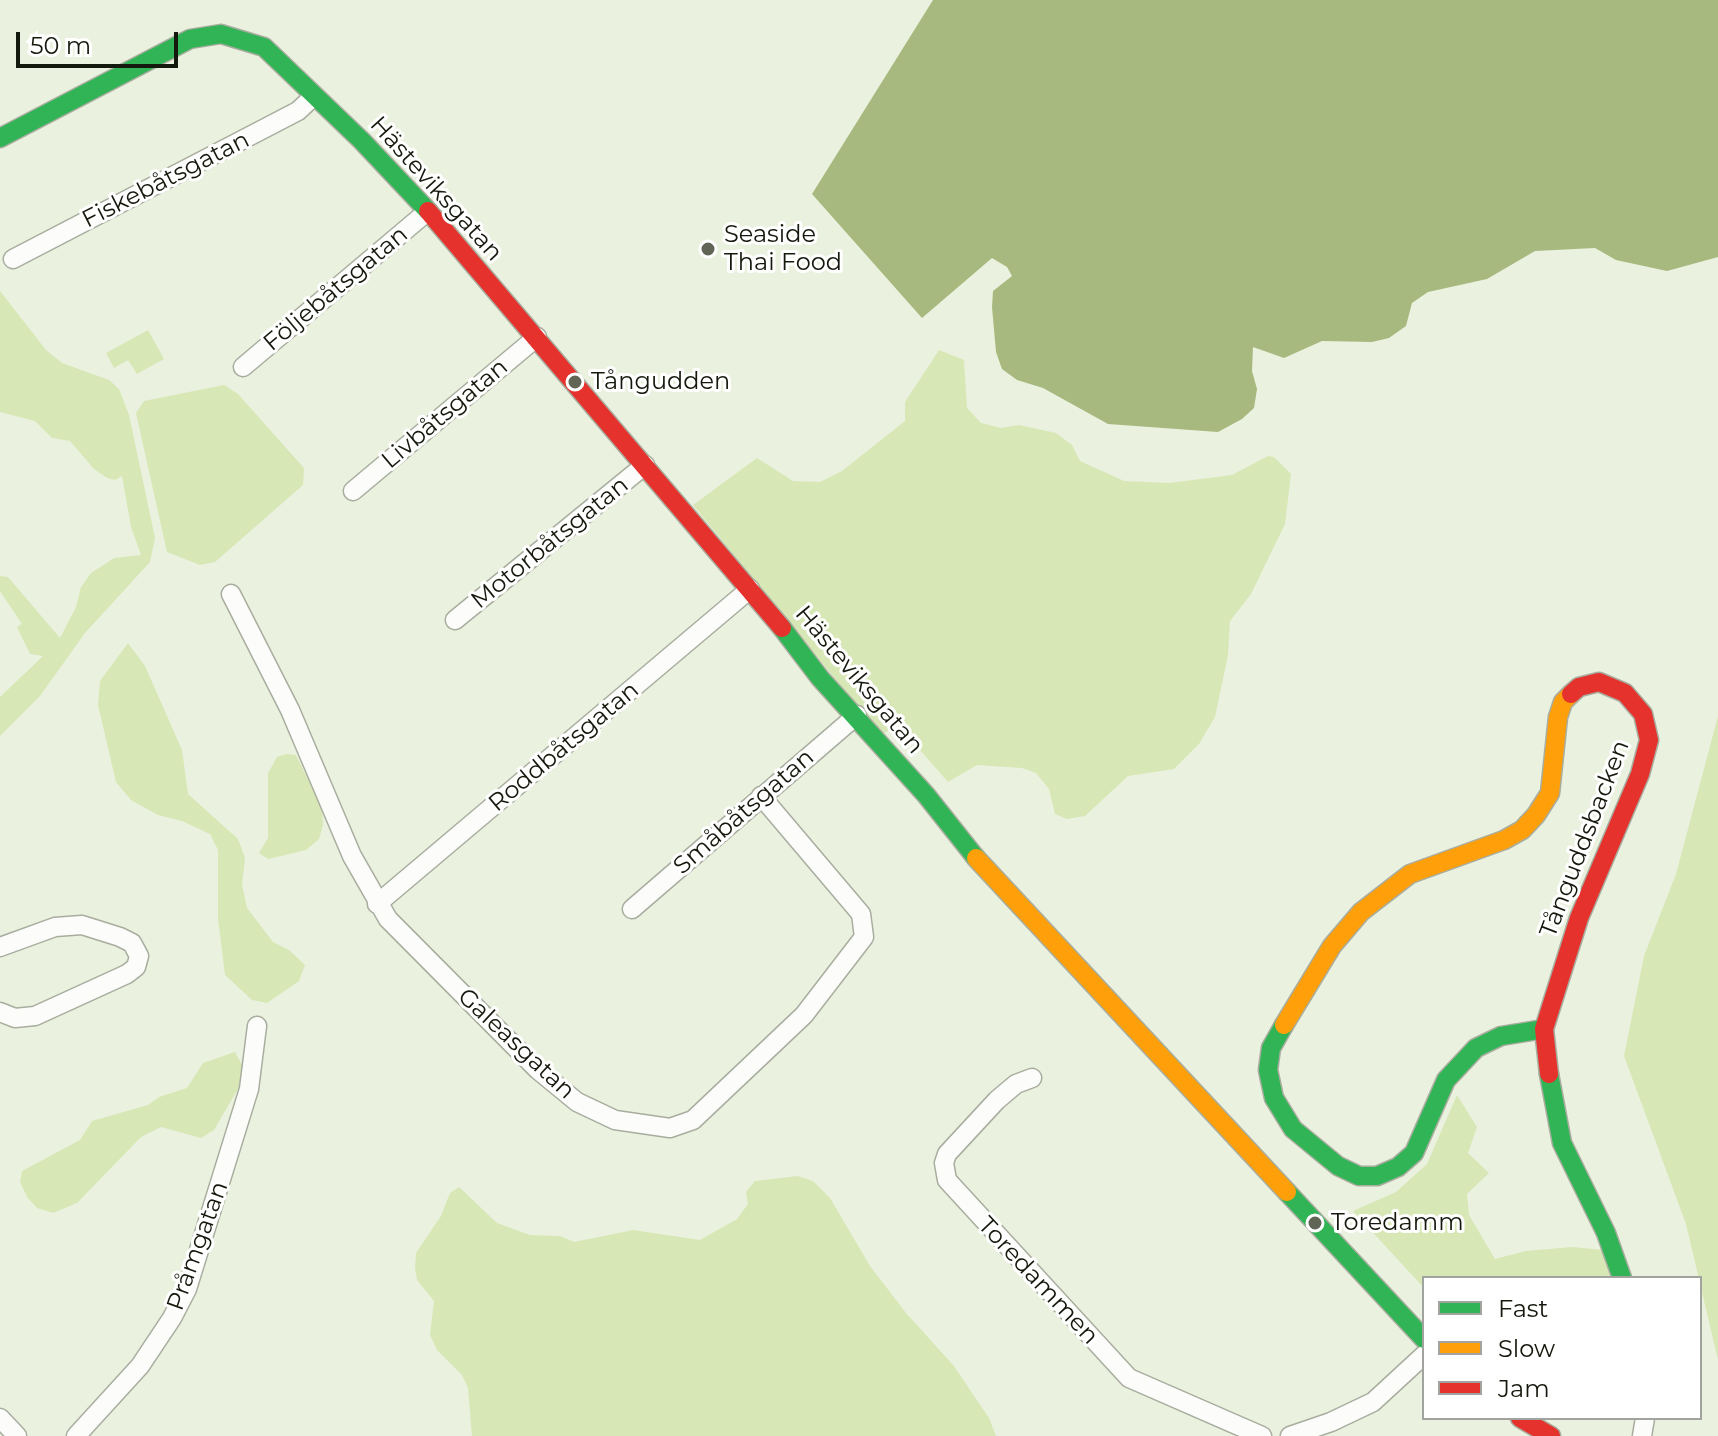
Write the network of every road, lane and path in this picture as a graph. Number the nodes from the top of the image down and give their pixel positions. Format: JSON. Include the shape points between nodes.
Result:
{"nodes":[{"id":1,"x":314,"y":96,"type":"junction"},
{"id":2,"x":0,"y":138,"type":"edge"},
{"id":3,"x":428,"y":211,"type":"junction"},
{"id":4,"x":13,"y":259,"type":"dead end"},
{"id":5,"x":537,"y":337,"type":"junction"},
{"id":6,"x":243,"y":367,"type":"dead end"},
{"id":7,"x":645,"y":465,"type":"junction"},
{"id":8,"x":353,"y":491,"type":"dead end"},
{"id":9,"x":750,"y":589,"type":"junction"},
{"id":10,"x":231,"y":594,"type":"dead end"},
{"id":11,"x":455,"y":620,"type":"dead end"},
{"id":12,"x":857,"y":715,"type":"junction"},
{"id":13,"x":761,"y":796,"type":"junction"},
{"id":14,"x":377,"y":904,"type":"junction"},
{"id":15,"x":632,"y":909,"type":"dead end"},
{"id":16,"x":0,"y":947,"type":"edge"},
{"id":17,"x":0,"y":1012,"type":"edge"},
{"id":18,"x":257,"y":1026,"type":"dead end"},
{"id":19,"x":1544,"y":1029,"type":"junction"},
{"id":20,"x":1032,"y":1078,"type":"dead end"},
{"id":21,"x":1621,"y":1276,"type":"edge"},
{"id":22,"x":1422,"y":1337,"type":"edge"},
{"id":23,"x":1422,"y":1357,"type":"edge"},
{"id":24,"x":0,"y":1418,"type":"edge"},
{"id":25,"x":1523,"y":1420,"type":"edge"},
{"id":26,"x":17,"y":1436,"type":"edge"},
{"id":27,"x":76,"y":1436,"type":"edge"},
{"id":28,"x":1262,"y":1436,"type":"edge"},
{"id":29,"x":1290,"y":1436,"type":"edge"},
{"id":30,"x":1551,"y":1436,"type":"edge"}],
"edges":[{"from":1,"to":2,"type":"street","name":"Hästeviksgatan","via":[[264,47],[221,34],[190,39]]},
{"from":1,"to":3,"type":"street","name":"Hästeviksgatan"},
{"from":1,"to":4,"type":"street","name":"Fiskebåtsgatan","via":[[298,111]]},
{"from":3,"to":5,"type":"street","name":"Hästeviksgatan"},
{"from":3,"to":6,"type":"street","name":"Följebåtsgatan"},
{"from":5,"to":7,"type":"street","name":"Hästeviksgatan"},
{"from":5,"to":8,"type":"street","name":"Livbåtsgatan"},
{"from":7,"to":9,"type":"street","name":"Hästeviksgatan"},
{"from":7,"to":11,"type":"street","name":"Motorbåtsgatan"},
{"from":9,"to":12,"type":"street","name":"Hästeviksgatan","via":[[820,678]]},
{"from":9,"to":14,"type":"street","name":"Roddbåtsgatan"},
{"from":10,"to":14,"type":"street","name":"Galeasgatan"},
{"from":12,"to":13,"type":"street","name":"Småbåtsgatan"},
{"from":12,"to":22,"type":"street","name":"Hästeviksgatan","via":[[989,874]]},
{"from":13,"to":14,"type":"street","name":"Galeasgatan","via":[[861,914],[864,937],[804,1015],[714,1104],[681,1126],[632,1125],[575,1100],[538,1070]]},
{"from":13,"to":15,"type":"street","name":"Småbåtsgatan"},
{"from":16,"to":17,"type":"street","via":[[55,927],[82,925],[132,943],[139,956],[127,974],[35,1016],[15,1018]]},
{"from":18,"to":27,"type":"street","name":"Pråmgatan","via":[[249,1089],[187,1289],[138,1368]]},
{"from":19,"to":19,"type":"street","name":"Tånguddsbacken","via":[[1579,918],[1640,774],[1649,740],[1643,714],[1610,684],[1579,687],[1563,702],[1550,793],[1522,830],[1410,874],[1361,912],[1310,979],[1271,1048],[1268,1070],[1274,1098],[1293,1129],[1338,1166],[1359,1176],[1377,1176],[1414,1153],[1446,1080],[1476,1048],[1501,1036]]},
{"from":19,"to":21,"type":"street","name":"Tånguddsbacken","via":[[1562,1143]]},
{"from":20,"to":28,"type":"street","name":"Toredammen","via":[[997,1100],[947,1154],[947,1180],[1129,1378]]},
{"from":23,"to":29,"type":"street","via":[[1373,1402]]},
{"from":24,"to":26,"type":"street"},
{"from":25,"to":30,"type":"street"}]}
